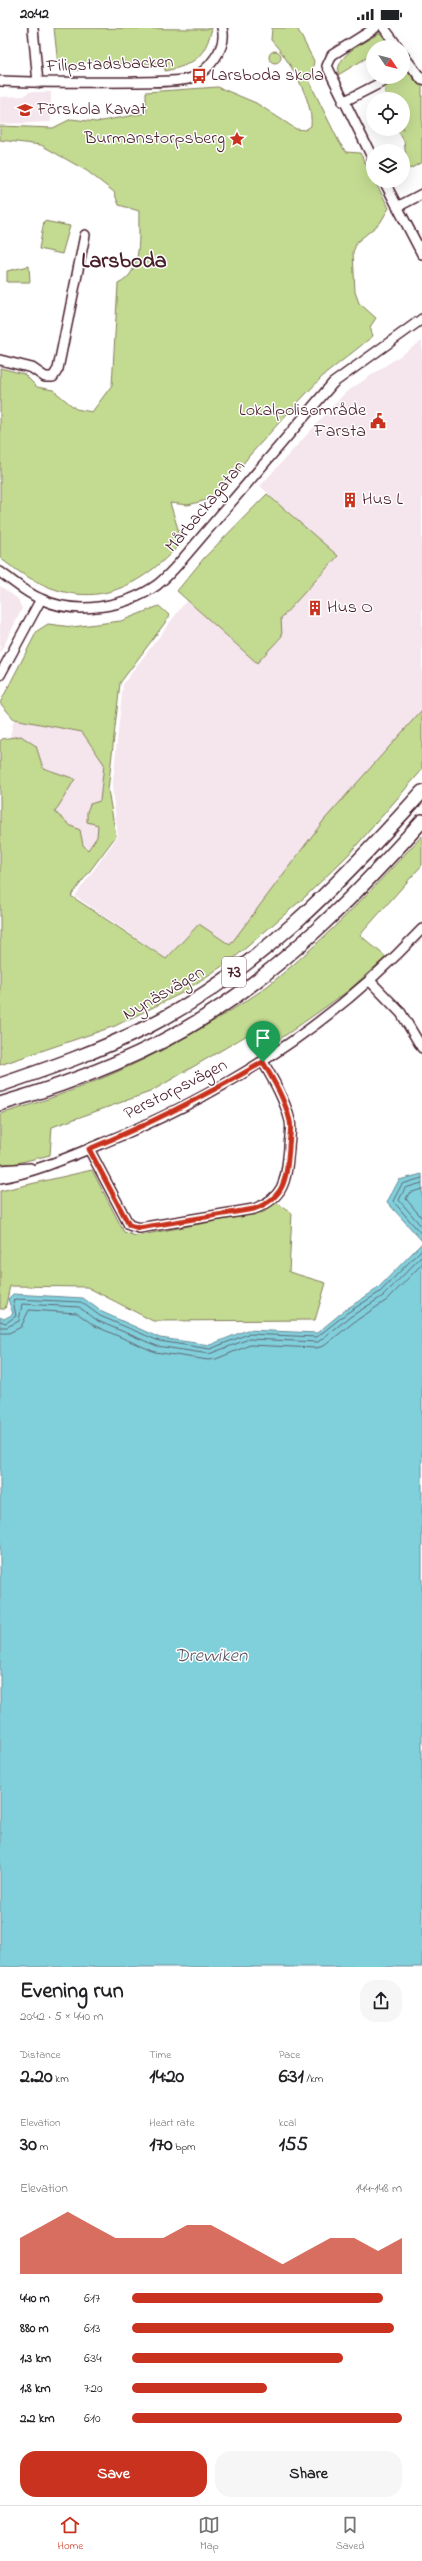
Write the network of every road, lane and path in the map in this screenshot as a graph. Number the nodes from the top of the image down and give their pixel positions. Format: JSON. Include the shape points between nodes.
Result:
{"nodes":[{"id":1,"x":33,"y":28,"type":"edge"},
{"id":2,"x":222,"y":28,"type":"edge"},
{"id":3,"x":375,"y":28,"type":"edge"},
{"id":4,"x":384,"y":28,"type":"edge"},
{"id":5,"x":393,"y":40,"type":"edge"},
{"id":6,"x":410,"y":64,"type":"edge"},
{"id":7,"x":422,"y":80,"type":"edge"},
{"id":8,"x":0,"y":81,"type":"edge"},
{"id":9,"x":38,"y":83,"type":"junction"},
{"id":10,"x":378,"y":84,"type":"edge"},
{"id":11,"x":343,"y":102,"type":"junction"},
{"id":12,"x":366,"y":146,"type":"edge"},
{"id":13,"x":387,"y":188,"type":"edge"},
{"id":14,"x":422,"y":194,"type":"edge"},
{"id":15,"x":396,"y":207,"type":"junction"},
{"id":16,"x":85,"y":235,"type":"dead end"},
{"id":17,"x":422,"y":254,"type":"edge"},
{"id":18,"x":422,"y":319,"type":"edge"},
{"id":19,"x":0,"y":360,"type":"edge"},
{"id":20,"x":0,"y":572,"type":"edge"},
{"id":21,"x":41,"y":599,"type":"junction"},
{"id":22,"x":0,"y":676,"type":"edge"},
{"id":23,"x":422,"y":792,"type":"edge"},
{"id":24,"x":422,"y":821,"type":"edge"},
{"id":25,"x":422,"y":929,"type":"edge"},
{"id":26,"x":370,"y":981,"type":"junction"},
{"id":27,"x":422,"y":1048,"type":"edge"},
{"id":28,"x":263,"y":1062,"type":"junction"},
{"id":29,"x":0,"y":1085,"type":"edge"},
{"id":30,"x":0,"y":1104,"type":"edge"},
{"id":31,"x":89,"y":1149,"type":"junction"},
{"id":32,"x":43,"y":1168,"type":"junction"},
{"id":33,"x":0,"y":1170,"type":"edge"},
{"id":34,"x":0,"y":1178,"type":"edge"}],
"edges":[{"from":1,"to":9,"type":"street","name":"Filipstadsbacken"},
{"from":2,"to":9,"type":"street","name":"Filipstadsbacken","via":[[222,45],[217,55],[201,73],[190,78]]},
{"from":3,"to":11,"type":"street","via":[[345,46],[328,60],[326,66],[329,75]]},
{"from":4,"to":5,"type":"street"},
{"from":6,"to":7,"type":"street"},
{"from":8,"to":9,"type":"street","name":"Filipstadsbacken"},
{"from":10,"to":11,"type":"street"},
{"from":11,"to":12,"type":"street"},
{"from":13,"to":15,"type":"street"},
{"from":14,"to":15,"type":"street"},
{"from":15,"to":17,"type":"street"},
{"from":16,"to":19,"type":"street","via":[[58,369],[53,377],[45,377],[32,368]]},
{"from":18,"to":21,"type":"street","name":"Mårbackagatan","via":[[333,383],[181,561],[157,585],[118,603],[101,606],[64,606]]},
{"from":20,"to":21,"type":"street","name":"Mårbackagatan"},
{"from":21,"to":22,"type":"street"},
{"from":23,"to":29,"type":"highway","name":"Nynäsvägen","number":"73","via":[[367,853],[309,911],[250,962],[148,1026],[66,1062]]},
{"from":24,"to":30,"type":"highway","name":"Nynäsvägen","number":"73","via":[[384,864],[324,924],[259,980],[207,1016],[157,1043],[67,1084]]},
{"from":25,"to":26,"type":"street","name":"Perstorpsvägen"},
{"from":26,"to":27,"type":"street","via":[[401,1013]]},
{"from":26,"to":28,"type":"street","name":"Perstorpsvägen","via":[[317,1024]]},
{"from":28,"to":31,"type":"street","name":"Perstorpsvägen","via":[[158,1121]]},
{"from":28,"to":31,"type":"street","via":[[283,1099],[290,1122],[286,1180],[268,1204],[254,1209],[139,1228],[129,1225]]},
{"from":31,"to":32,"type":"street","name":"Perstorpsvägen"},
{"from":32,"to":33,"type":"street","name":"Perstorpsvägen"},
{"from":32,"to":34,"type":"street","name":"Perstorpsvägen"}]}
